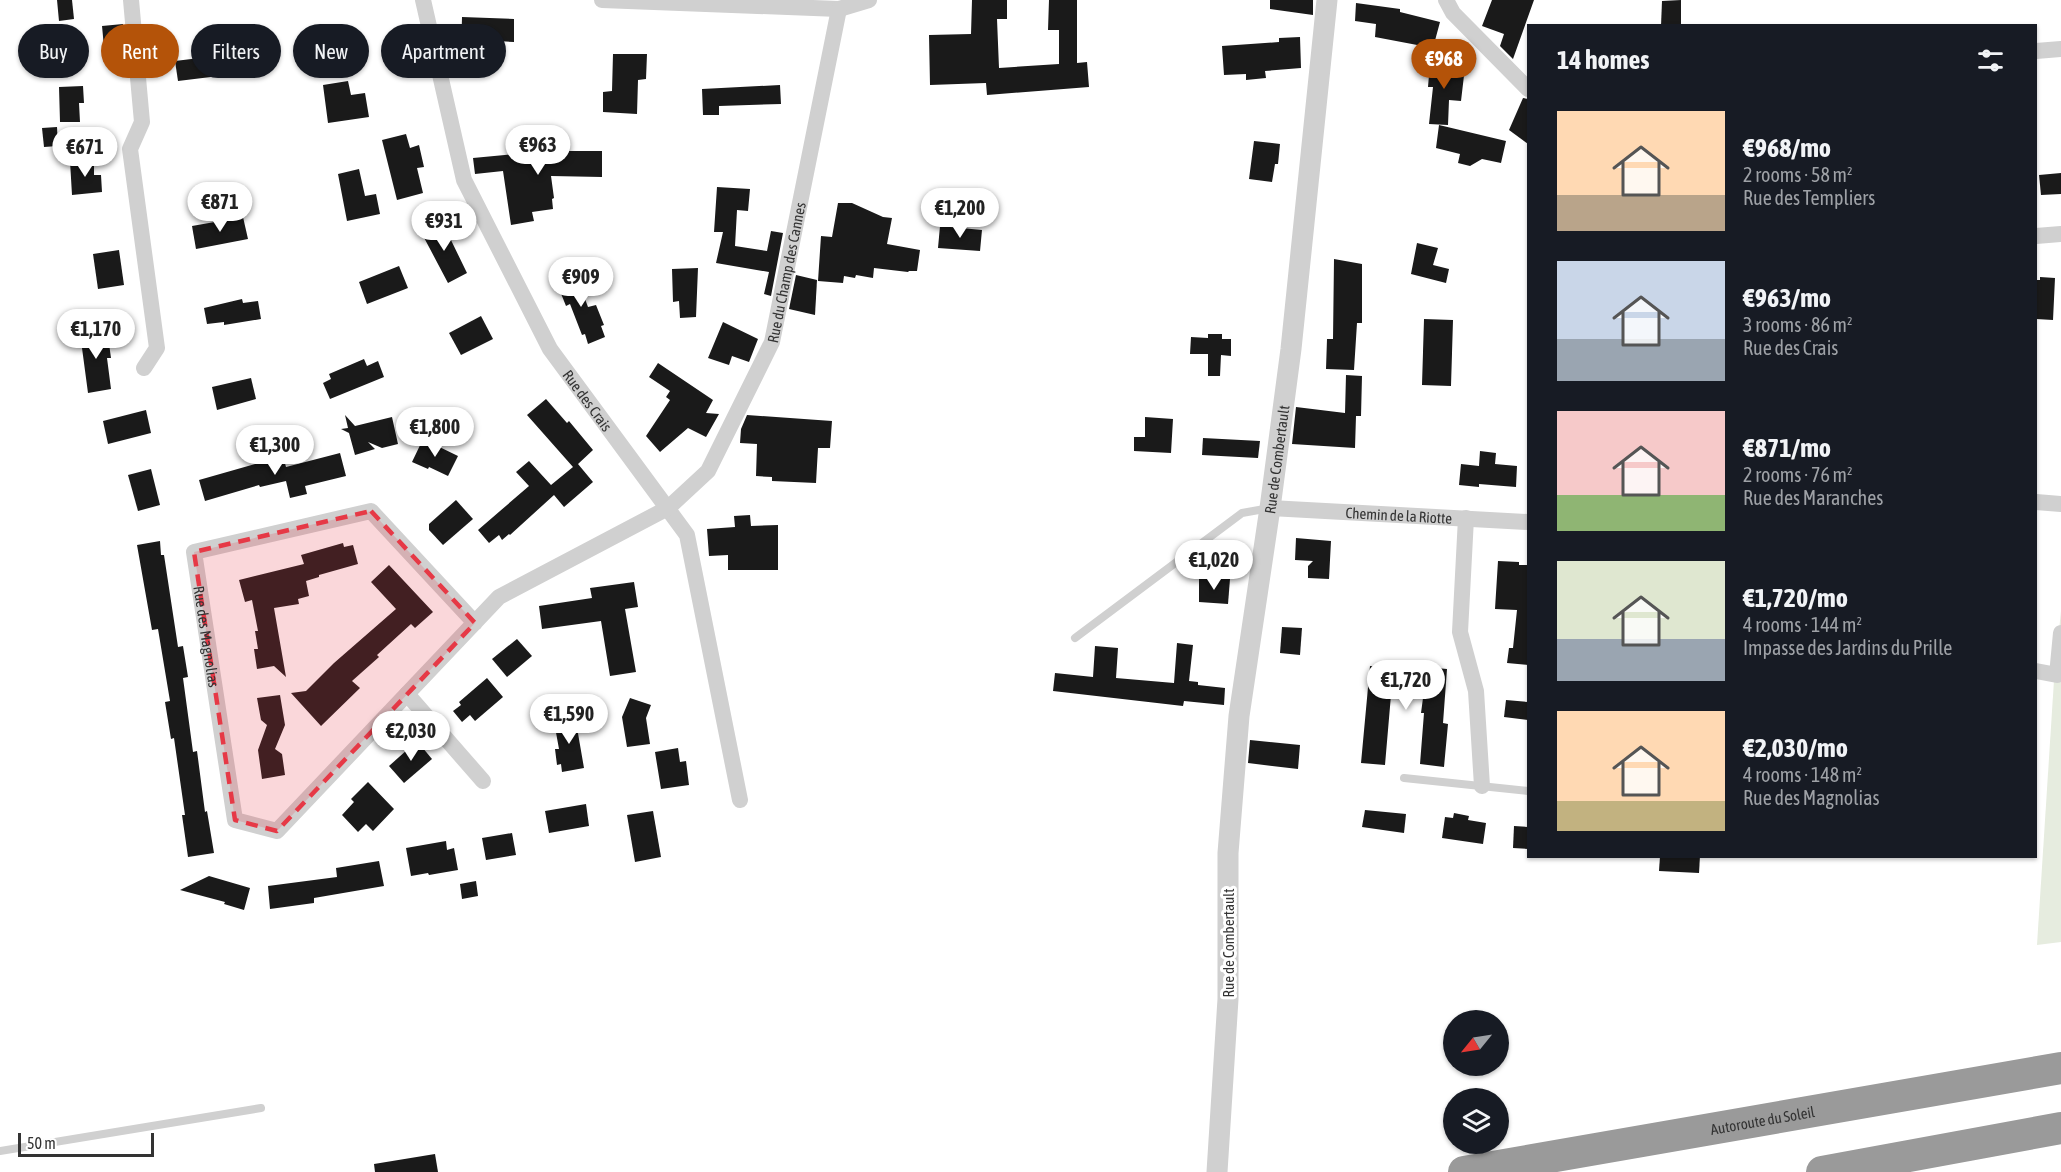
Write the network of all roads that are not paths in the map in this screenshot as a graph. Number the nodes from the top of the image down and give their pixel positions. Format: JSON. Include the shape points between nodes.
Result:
{"nodes":[{"id":1,"x":131,"y":0,"type":"edge"},
{"id":2,"x":423,"y":0,"type":"edge"},
{"id":3,"x":602,"y":0,"type":"edge"},
{"id":4,"x":869,"y":0,"type":"edge"},
{"id":5,"x":1328,"y":0,"type":"edge"},
{"id":6,"x":1446,"y":0,"type":"edge"},
{"id":7,"x":839,"y":9,"type":"junction"},
{"id":8,"x":2061,"y":49,"type":"edge"},
{"id":9,"x":2037,"y":51,"type":"edge"},
{"id":10,"x":1527,"y":88,"type":"edge"},
{"id":11,"x":2061,"y":234,"type":"edge"},
{"id":12,"x":2037,"y":236,"type":"edge"},
{"id":13,"x":144,"y":368,"type":"dead end"},
{"id":14,"x":2037,"y":502,"type":"edge"},
{"id":15,"x":2061,"y":504,"type":"edge"},
{"id":16,"x":668,"y":508,"type":"junction"},
{"id":17,"x":1270,"y":508,"type":"junction"},
{"id":18,"x":1466,"y":518,"type":"junction"},
{"id":19,"x":1527,"y":522,"type":"edge"},
{"id":20,"x":475,"y":622,"type":"junction"},
{"id":21,"x":2061,"y":633,"type":"edge"},
{"id":22,"x":1076,"y":638,"type":"dead end"},
{"id":23,"x":2037,"y":671,"type":"edge"},
{"id":24,"x":407,"y":694,"type":"junction"},
{"id":25,"x":1404,"y":778,"type":"dead end"},
{"id":26,"x":483,"y":781,"type":"dead end"},
{"id":27,"x":1482,"y":786,"type":"junction"},
{"id":28,"x":1527,"y":790,"type":"edge"},
{"id":29,"x":740,"y":800,"type":"dead end"},
{"id":30,"x":2061,"y":1068,"type":"edge"},
{"id":31,"x":261,"y":1108,"type":"dead end"},
{"id":32,"x":2061,"y":1128,"type":"edge"},
{"id":33,"x":0,"y":1151,"type":"edge"},
{"id":34,"x":1217,"y":1172,"type":"edge"},
{"id":35,"x":1464,"y":1172,"type":"edge"},
{"id":36,"x":1822,"y":1172,"type":"edge"}],
"edges":[{"from":1,"to":13,"type":"street","via":[[142,122],[130,149],[157,348]]},
{"from":2,"to":16,"type":"street","name":"Rue des Crais","via":[[464,180],[550,349]]},
{"from":3,"to":7,"type":"street"},
{"from":4,"to":7,"type":"street"},
{"from":5,"to":17,"type":"street","name":"Rue de Combertault"},
{"from":6,"to":10,"type":"street","via":[[1453,13]]},
{"from":7,"to":16,"type":"street","name":"Rue du Champ des Cannes","via":[[772,342],[708,471]]},
{"from":8,"to":9,"type":"street"},
{"from":11,"to":12,"type":"street"},
{"from":14,"to":15,"type":"street"},
{"from":16,"to":20,"type":"street","name":"Rue des Magnolias","via":[[499,597]]},
{"from":16,"to":29,"type":"street","name":"Rue des Crais","via":[[687,536]]},
{"from":17,"to":18,"type":"street","name":"Chemin de la Riotte"},
{"from":17,"to":22,"type":"lane","via":[[1242,513]]},
{"from":17,"to":34,"type":"street","name":"Rue de Combertault","via":[[1239,716],[1228,853],[1228,999]]},
{"from":18,"to":19,"type":"street","name":"Chemin de la Riotte"},
{"from":18,"to":27,"type":"street","via":[[1460,632],[1476,691]]},
{"from":20,"to":24,"type":"street","name":"Rue des Magnolias"},
{"from":20,"to":24,"type":"street","name":"Rue des Magnolias","via":[[371,511],[194,552],[235,820],[277,831]]},
{"from":21,"to":23,"type":"street","via":[[2057,675]]},
{"from":24,"to":26,"type":"street"},
{"from":25,"to":27,"type":"lane"},
{"from":27,"to":28,"type":"lane"},
{"from":30,"to":35,"type":"highway","name":"Autoroute du Soleil"},
{"from":31,"to":33,"type":"lane"},
{"from":32,"to":36,"type":"highway"}]}
